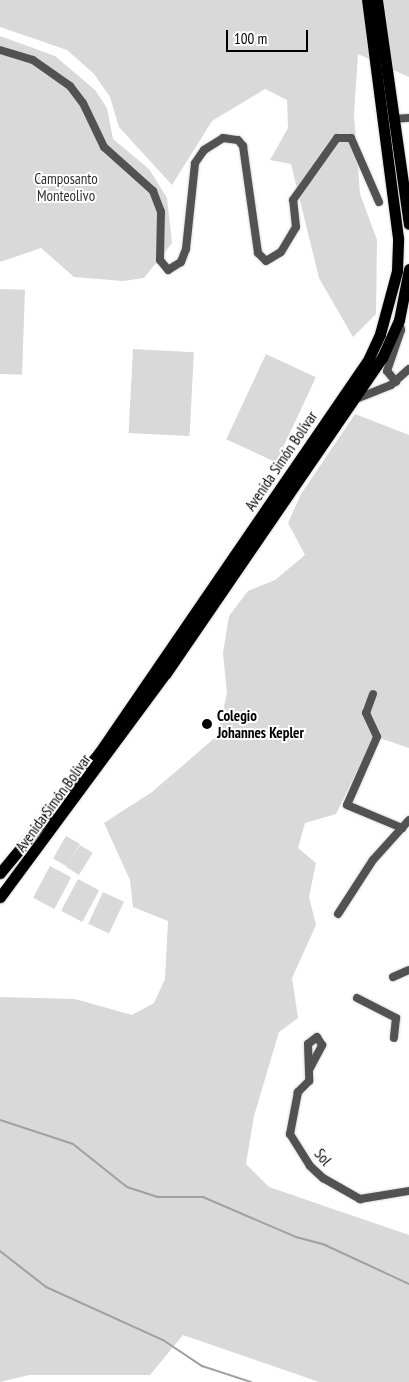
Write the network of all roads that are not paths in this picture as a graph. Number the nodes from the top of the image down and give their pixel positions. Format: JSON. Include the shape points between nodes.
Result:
{"nodes":[{"id":1,"x":367,"y":0,"type":"edge"},
{"id":2,"x":377,"y":0,"type":"edge"},
{"id":3,"x":0,"y":50,"type":"edge"},
{"id":4,"x":409,"y":118,"type":"edge"},
{"id":5,"x":393,"y":119,"type":"junction"},
{"id":6,"x":379,"y":202,"type":"dead end"},
{"id":7,"x":409,"y":224,"type":"edge"},
{"id":8,"x":409,"y":269,"type":"edge"},
{"id":9,"x":399,"y":320,"type":"junction"},
{"id":10,"x":409,"y":369,"type":"edge"},
{"id":11,"x":396,"y":382,"type":"junction"},
{"id":12,"x":348,"y":399,"type":"junction"},
{"id":13,"x":373,"y":694,"type":"dead end"},
{"id":14,"x":409,"y":820,"type":"edge"},
{"id":15,"x":402,"y":828,"type":"junction"},
{"id":16,"x":0,"y":873,"type":"edge"},
{"id":17,"x":0,"y":897,"type":"edge"},
{"id":18,"x":338,"y":914,"type":"dead end"},
{"id":19,"x":409,"y":970,"type":"edge"},
{"id":20,"x":393,"y":977,"type":"dead end"},
{"id":21,"x":357,"y":998,"type":"dead end"},
{"id":22,"x":394,"y":1038,"type":"dead end"},
{"id":23,"x":310,"y":1068,"type":"dead end"},
{"id":24,"x":409,"y":1192,"type":"edge"}],
"edges":[{"from":1,"to":12,"type":"highway","name":"Avenida Simón Bolívar","via":[[392,184],[397,263],[380,334]]},
{"from":2,"to":5,"type":"highway"},
{"from":3,"to":6,"type":"street","via":[[33,60],[70,86],[83,103],[104,147],[153,191],[161,212],[160,260],[168,270],[181,262],[186,248],[195,163],[204,150],[223,138],[238,140],[243,146],[258,253],[266,261],[281,252],[296,227],[293,200],[338,138],[351,138]]},
{"from":4,"to":5,"type":"street"},
{"from":5,"to":7,"type":"highway"},
{"from":8,"to":9,"type":"highway","name":"Avenida Simón Bolívar"},
{"from":9,"to":11,"type":"street","via":[[401,330],[387,370]]},
{"from":9,"to":12,"type":"highway","name":"Avenida Simón Bolívar","via":[[382,358]]},
{"from":10,"to":11,"type":"street"},
{"from":11,"to":12,"type":"street"},
{"from":12,"to":16,"type":"highway","name":"Avenida Simón Bolívar","via":[[99,754]]},
{"from":12,"to":17,"type":"highway","name":"Avenida Simón Bolívar","via":[[166,673]]},
{"from":13,"to":15,"type":"street","via":[[366,713],[377,737],[347,805]]},
{"from":14,"to":15,"type":"street"},
{"from":15,"to":18,"type":"street","via":[[373,860]]},
{"from":19,"to":20,"type":"street"},
{"from":21,"to":22,"type":"street","via":[[396,1018]]},
{"from":23,"to":24,"type":"street","name":"Sol","via":[[309,1082],[298,1092],[290,1134],[310,1166],[323,1178],[360,1200]]}]}
